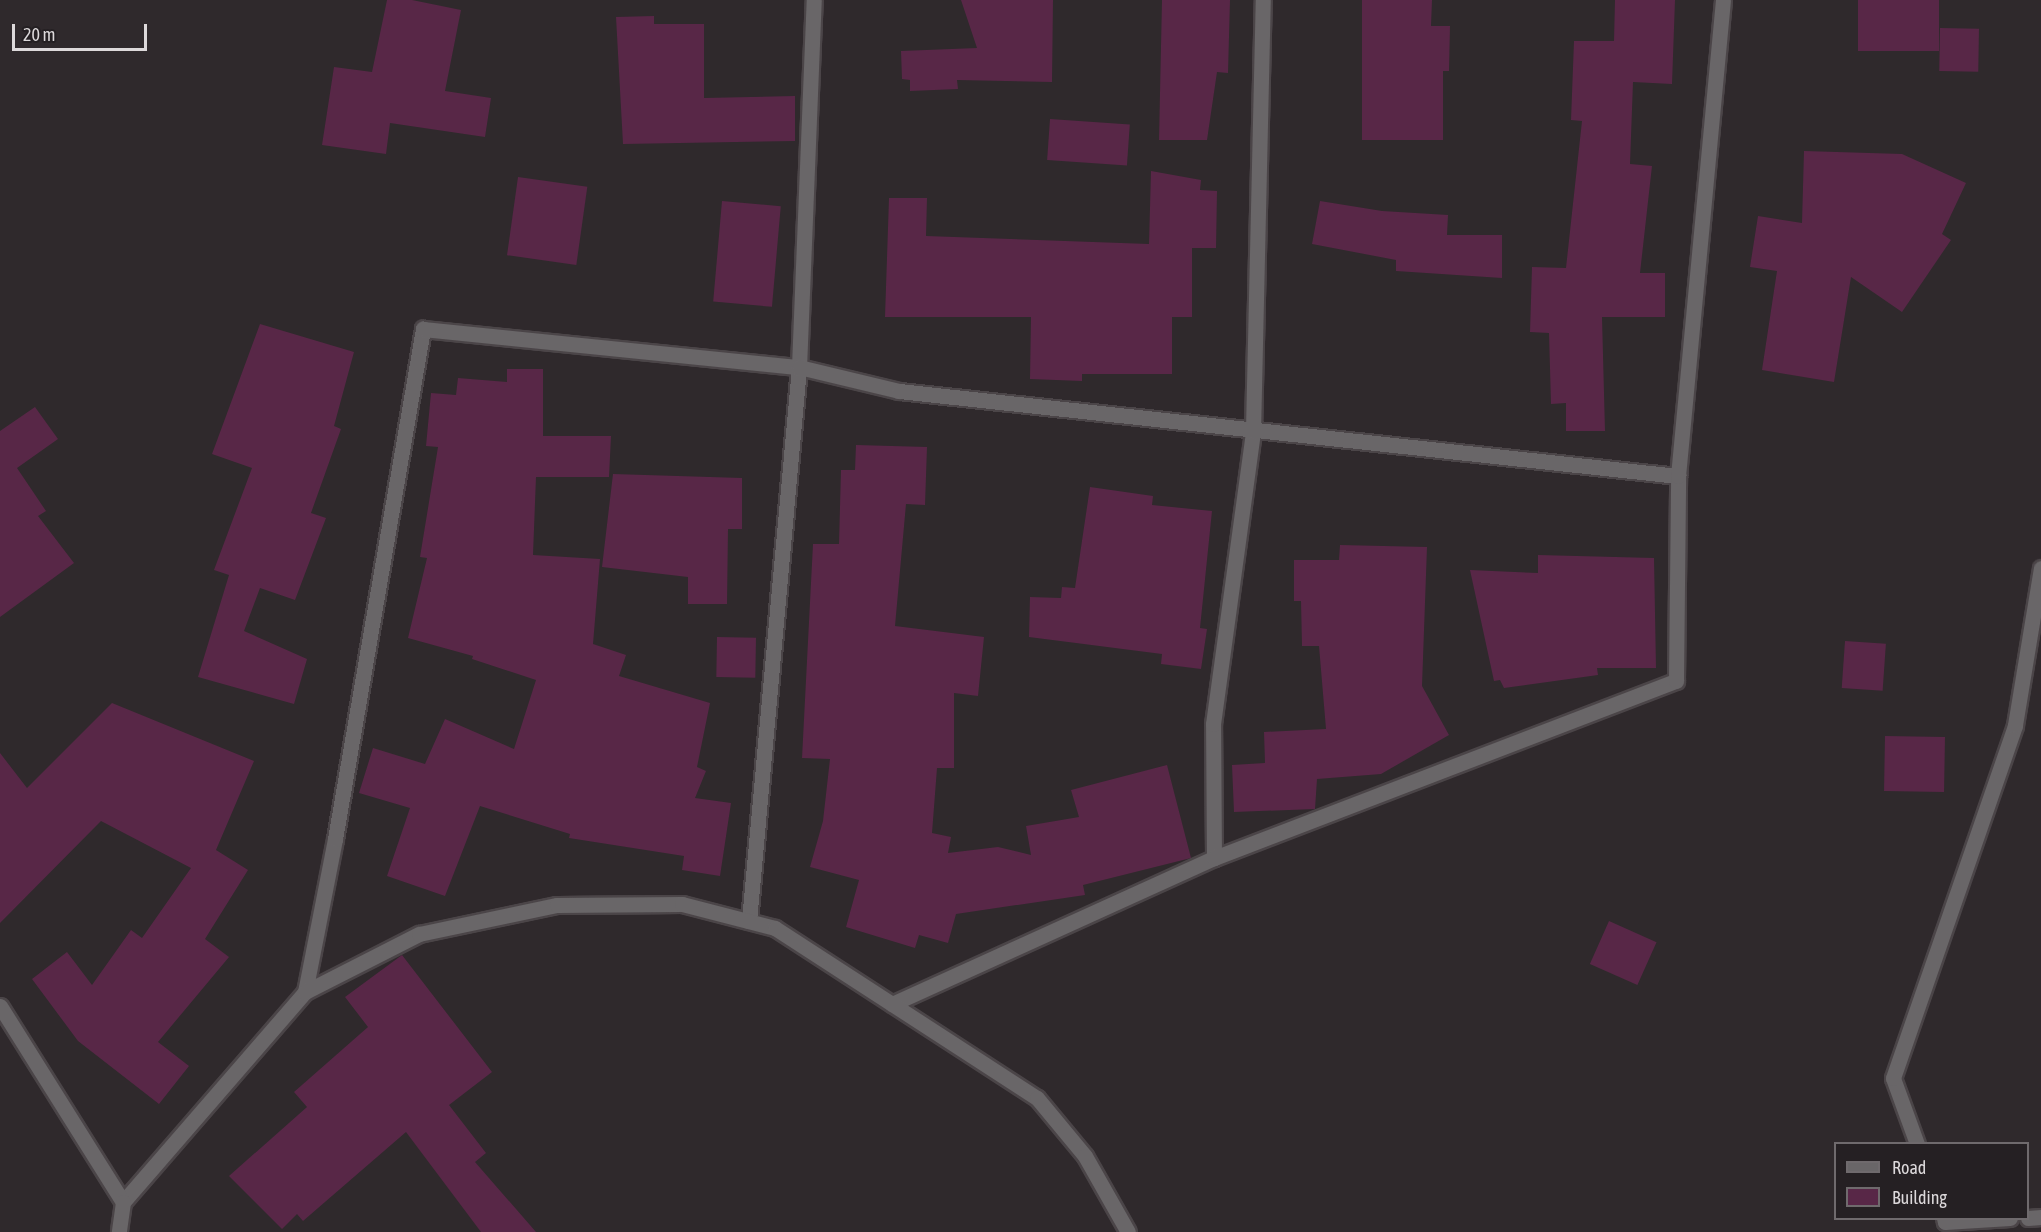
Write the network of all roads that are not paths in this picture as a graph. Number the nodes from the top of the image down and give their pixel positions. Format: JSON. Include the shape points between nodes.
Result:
{"nodes":[{"id":1,"x":814,"y":0,"type":"edge"},
{"id":2,"x":1263,"y":0,"type":"edge"},
{"id":3,"x":1724,"y":0,"type":"edge"},
{"id":4,"x":799,"y":367,"type":"junction"},
{"id":5,"x":1253,"y":431,"type":"junction"},
{"id":6,"x":1678,"y":476,"type":"junction"},
{"id":7,"x":2041,"y":568,"type":"edge"},
{"id":8,"x":1214,"y":858,"type":"junction"},
{"id":9,"x":749,"y":921,"type":"junction"},
{"id":10,"x":304,"y":992,"type":"junction"},
{"id":11,"x":892,"y":1004,"type":"junction"},
{"id":12,"x":0,"y":1006,"type":"edge"},
{"id":13,"x":1917,"y":1142,"type":"edge"},
{"id":14,"x":123,"y":1202,"type":"junction"},
{"id":15,"x":1944,"y":1220,"type":"edge"},
{"id":16,"x":1978,"y":1220,"type":"edge"},
{"id":17,"x":119,"y":1232,"type":"edge"},
{"id":18,"x":1128,"y":1232,"type":"edge"}],
"edges":[{"from":1,"to":4,"type":"street"},
{"from":2,"to":5,"type":"street"},
{"from":3,"to":6,"type":"street"},
{"from":4,"to":5,"type":"street","via":[[899,391]]},
{"from":4,"to":9,"type":"street"},
{"from":4,"to":10,"type":"street","via":[[423,328]]},
{"from":5,"to":6,"type":"street"},
{"from":5,"to":8,"type":"street","via":[[1213,724]]},
{"from":6,"to":8,"type":"street","via":[[1676,681]]},
{"from":7,"to":13,"type":"street","via":[[2015,725],[1893,1078]]},
{"from":8,"to":11,"type":"street"},
{"from":9,"to":10,"type":"street","via":[[682,904],[558,905],[419,934]]},
{"from":9,"to":11,"type":"street","via":[[775,928]]},
{"from":10,"to":14,"type":"street"},
{"from":11,"to":18,"type":"street","via":[[1037,1098],[1085,1156]]},
{"from":12,"to":14,"type":"street"},
{"from":14,"to":17,"type":"street"},
{"from":15,"to":16,"type":"street"}]}
